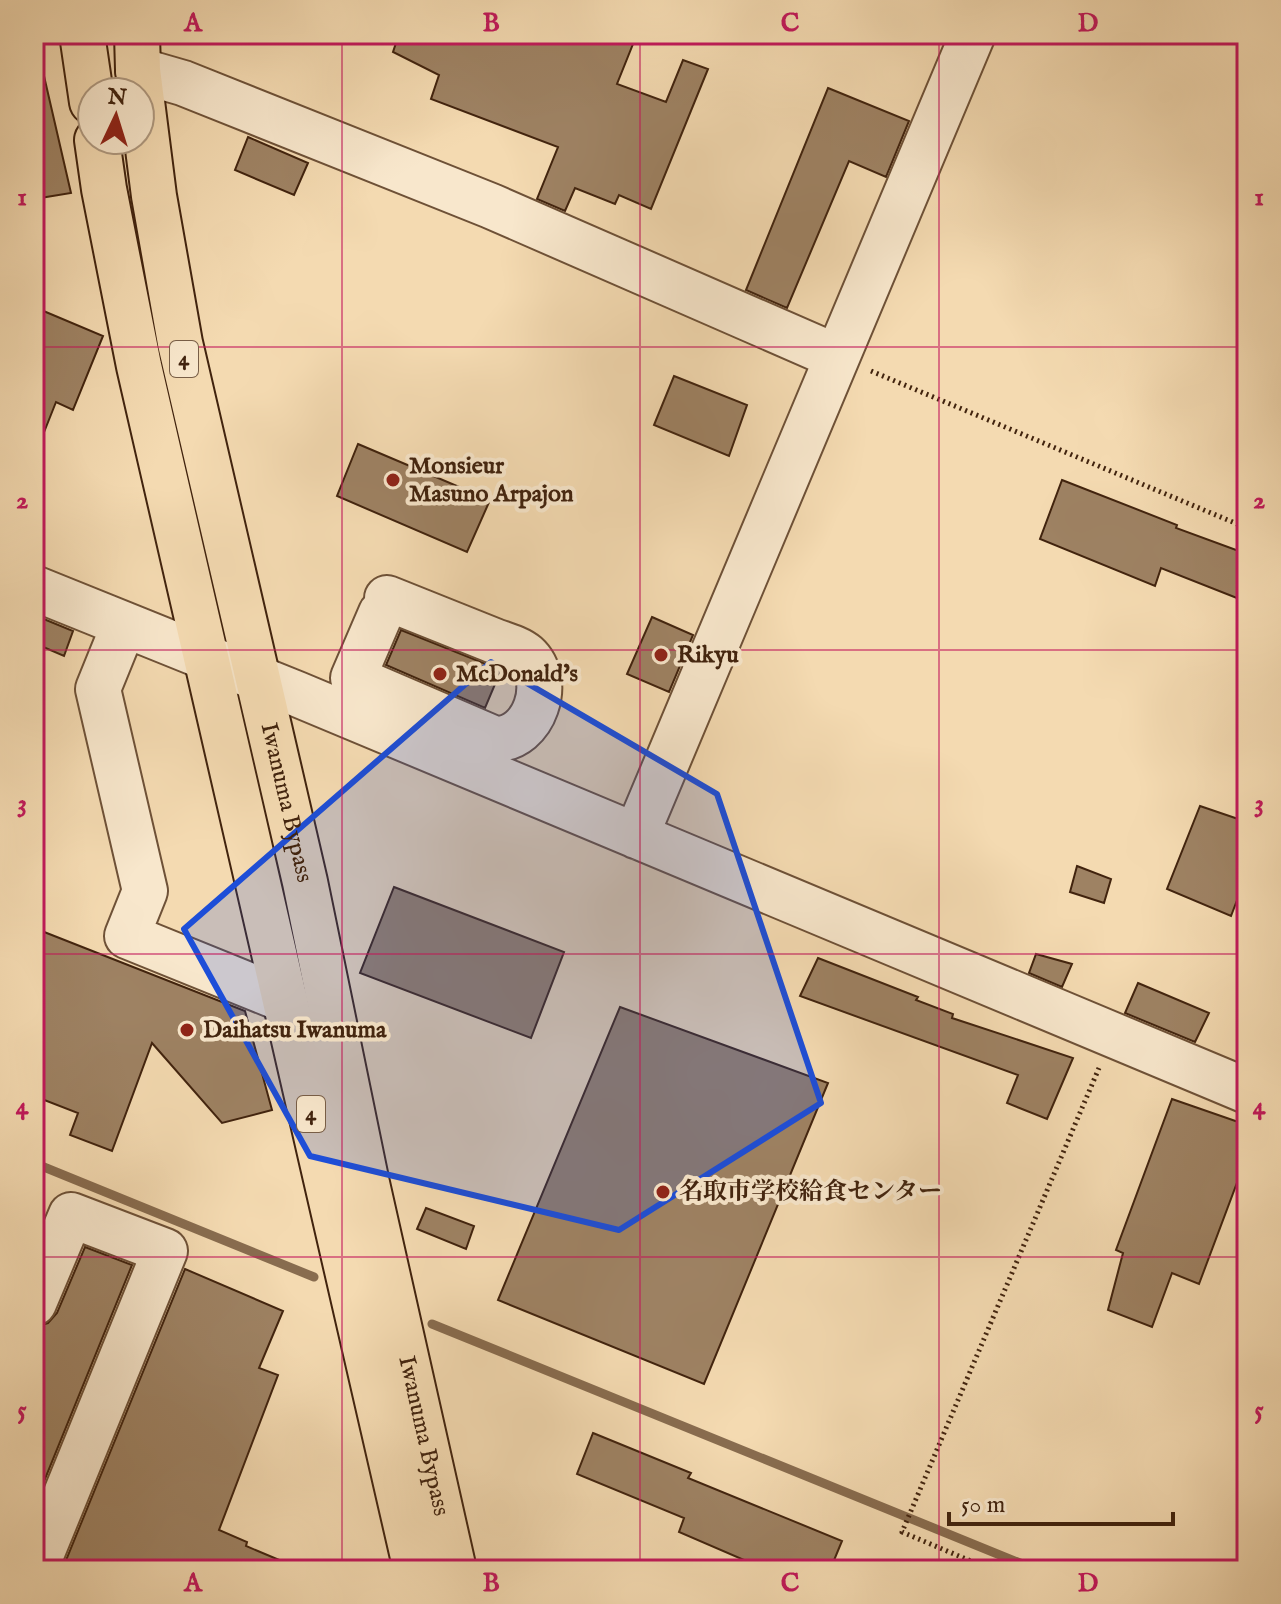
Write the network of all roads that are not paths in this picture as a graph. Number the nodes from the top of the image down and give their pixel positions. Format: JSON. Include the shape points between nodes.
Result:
{"nodes":[{"id":1,"x":82,"y":34,"type":"edge"},
{"id":2,"x":973,"y":34,"type":"edge"},
{"id":3,"x":138,"y":52,"type":"edge"},
{"id":4,"x":88,"y":76,"type":"edge"},
{"id":5,"x":99,"y":156,"type":"edge"},
{"id":6,"x":837,"y":357,"type":"junction"},
{"id":7,"x":34,"y":588,"type":"edge"},
{"id":8,"x":124,"y":625,"type":"junction"},
{"id":9,"x":207,"y":658,"type":"junction"},
{"id":10,"x":259,"y":680,"type":"junction"},
{"id":11,"x":508,"y":739,"type":"joint"},
{"id":12,"x":636,"y":836,"type":"junction"},
{"id":13,"x":285,"y":1000,"type":"junction"},
{"id":14,"x":1247,"y":1091,"type":"edge"},
{"id":15,"x":34,"y":1303,"type":"edge"},
{"id":16,"x":35,"y":1570,"type":"edge"},
{"id":17,"x":416,"y":1570,"type":"edge"},
{"id":18,"x":454,"y":1570,"type":"edge"}],
"edges":[{"from":1,"to":4,"type":"highway"},
{"from":2,"to":6,"type":"street"},
{"from":3,"to":6,"type":"street","via":[[183,83],[491,206]]},
{"from":3,"to":10,"type":"highway","name":"Iwanuma Bypass","number":"4","via":[[154,196],[180,343]]},
{"from":5,"to":9,"type":"highway","name":"Iwanuma Bypass","number":"4","via":[[139,366]]},
{"from":6,"to":12,"type":"street"},
{"from":7,"to":8,"type":"street"},
{"from":8,"to":9,"type":"street"},
{"from":8,"to":13,"type":"street","via":[[98,689],[145,891],[127,936]]},
{"from":9,"to":10,"type":"street"},
{"from":9,"to":13,"type":"highway","name":"Iwanuma Bypass","number":"4"},
{"from":10,"to":12,"type":"street"},
{"from":10,"to":18,"type":"highway","name":"Iwanuma Bypass","number":"4"},
{"from":11,"to":11,"type":"street","via":[[495,739],[353,678],[384,605],[525,654],[540,693],[530,721]]},
{"from":12,"to":14,"type":"street"},
{"from":13,"to":17,"type":"highway","name":"Iwanuma Bypass","number":"4"},
{"from":15,"to":16,"type":"street","via":[[71,1215],[165,1251]]}]}
